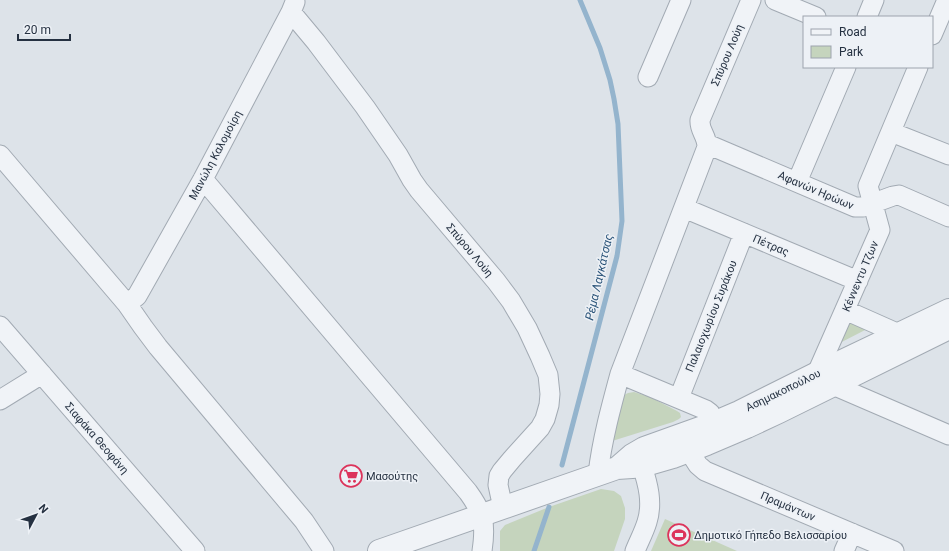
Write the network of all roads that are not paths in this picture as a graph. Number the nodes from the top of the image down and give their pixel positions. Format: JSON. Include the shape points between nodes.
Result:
{"nodes":[{"id":1,"x":681,"y":0,"type":"edge"},
{"id":2,"x":750,"y":0,"type":"edge"},
{"id":3,"x":775,"y":0,"type":"edge"},
{"id":4,"x":874,"y":0,"type":"edge"},
{"id":5,"x":947,"y":0,"type":"edge"},
{"id":6,"x":293,"y":6,"type":"edge"},
{"id":7,"x":814,"y":16,"type":"edge"},
{"id":8,"x":867,"y":16,"type":"edge"},
{"id":9,"x":933,"y":33,"type":"edge"},
{"id":10,"x":846,"y":68,"type":"edge"},
{"id":11,"x":918,"y":68,"type":"edge"},
{"id":12,"x":648,"y":77,"type":"dead end"},
{"id":13,"x":891,"y":132,"type":"junction"},
{"id":14,"x":707,"y":144,"type":"junction"},
{"id":15,"x":0,"y":155,"type":"edge"},
{"id":16,"x":949,"y":156,"type":"edge"},
{"id":17,"x":203,"y":180,"type":"junction"},
{"id":18,"x":797,"y":182,"type":"junction"},
{"id":19,"x":873,"y":204,"type":"junction"},
{"id":20,"x":684,"y":208,"type":"junction"},
{"id":21,"x":949,"y":217,"type":"edge"},
{"id":22,"x":744,"y":233,"type":"junction"},
{"id":23,"x":858,"y":281,"type":"junction"},
{"id":24,"x":127,"y":304,"type":"junction"},
{"id":25,"x":845,"y":310,"type":"junction"},
{"id":26,"x":949,"y":310,"type":"edge"},
{"id":27,"x":0,"y":326,"type":"edge"},
{"id":28,"x":945,"y":333,"type":"edge"},
{"id":29,"x":899,"y":334,"type":"junction"},
{"id":30,"x":42,"y":374,"type":"junction"},
{"id":31,"x":620,"y":374,"type":"junction"},
{"id":32,"x":825,"y":379,"type":"junction"},
{"id":33,"x":678,"y":398,"type":"junction"},
{"id":34,"x":0,"y":400,"type":"edge"},
{"id":35,"x":714,"y":422,"type":"junction"},
{"id":36,"x":949,"y":435,"type":"edge"},
{"id":37,"x":689,"y":451,"type":"junction"},
{"id":38,"x":642,"y":466,"type":"junction"},
{"id":39,"x":607,"y":471,"type":"junction"},
{"id":40,"x":512,"y":505,"type":"junction"},
{"id":41,"x":482,"y":516,"type":"junction"},
{"id":42,"x":852,"y":533,"type":"junction"},
{"id":43,"x":195,"y":551,"type":"edge"},
{"id":44,"x":324,"y":551,"type":"edge"},
{"id":45,"x":379,"y":551,"type":"edge"},
{"id":46,"x":482,"y":551,"type":"edge"},
{"id":47,"x":634,"y":551,"type":"edge"},
{"id":48,"x":844,"y":551,"type":"edge"},
{"id":49,"x":894,"y":551,"type":"edge"}],
"edges":[{"from":1,"to":12,"type":"street"},
{"from":2,"to":14,"type":"street","name":"Σπύρου Λούη","via":[[700,120]]},
{"from":3,"to":7,"type":"street"},
{"from":4,"to":8,"type":"street"},
{"from":5,"to":9,"type":"street"},
{"from":6,"to":17,"type":"street","name":"Μανώλη Καλομοίρη"},
{"from":6,"to":40,"type":"street","name":"Σπύρου Λούη","via":[[320,48],[398,155],[419,190],[502,289],[520,315],[540,356],[548,375],[550,394],[545,419],[499,476],[498,485]]},
{"from":10,"to":18,"type":"street"},
{"from":11,"to":13,"type":"street","name":"Κέννεντυ Τζων"},
{"from":13,"to":16,"type":"street"},
{"from":13,"to":19,"type":"street","name":"Κέννεντυ Τζων","via":[[868,186]]},
{"from":14,"to":18,"type":"street","name":"Αφανών Ηρώων"},
{"from":14,"to":20,"type":"street"},
{"from":15,"to":24,"type":"street"},
{"from":17,"to":24,"type":"street","name":"Μανώλη Καλομοίρη","via":[[137,296]]},
{"from":17,"to":41,"type":"street","via":[[468,492]]},
{"from":18,"to":19,"type":"street","name":"Αφανών Ηρώων","via":[[855,207]]},
{"from":19,"to":21,"type":"street","name":"Αφανών Ηρώων","via":[[899,195]]},
{"from":19,"to":23,"type":"street","name":"Κέννεντυ Τζων","via":[[880,230]]},
{"from":20,"to":22,"type":"street","name":"Πέτρας"},
{"from":20,"to":31,"type":"street"},
{"from":22,"to":23,"type":"street","name":"Πέτρας"},
{"from":22,"to":33,"type":"street","name":"Παλαιοχωρίου Συράκου"},
{"from":23,"to":25,"type":"street","name":"Κέννεντυ Τζων"},
{"from":24,"to":44,"type":"street","via":[[158,347],[304,521]]},
{"from":25,"to":29,"type":"street"},
{"from":25,"to":32,"type":"street","name":"Κέννεντυ Τζων"},
{"from":26,"to":29,"type":"street","name":"Ασημακοπούλου"},
{"from":27,"to":30,"type":"street","name":"Σιαφάκα Θεοφάνη"},
{"from":28,"to":32,"type":"street","name":"Ασημακοπούλου"},
{"from":29,"to":32,"type":"street","name":"Ασημακοπούλου"},
{"from":30,"to":34,"type":"street"},
{"from":30,"to":43,"type":"street","name":"Σιαφάκα Θεοφάνη"},
{"from":31,"to":33,"type":"street"},
{"from":31,"to":39,"type":"street","via":[[600,455]]},
{"from":32,"to":35,"type":"street","name":"Ασημακοπούλου"},
{"from":32,"to":36,"type":"street"},
{"from":32,"to":37,"type":"street","name":"Ασημακοπούλου","via":[[747,427]]},
{"from":33,"to":35,"type":"street","via":[[706,410]]},
{"from":35,"to":39,"type":"street","name":"Ασημακοπούλου","via":[[644,448]]},
{"from":37,"to":38,"type":"street","name":"Ασημακοπούλου"},
{"from":37,"to":42,"type":"street","name":"Πραμάντων","via":[[705,471]]},
{"from":38,"to":39,"type":"street","name":"Ασημακοπούλου"},
{"from":38,"to":47,"type":"street","via":[[649,493],[649,511]]},
{"from":39,"to":40,"type":"street","name":"Ασημακοπούλου"},
{"from":40,"to":41,"type":"street","name":"Ασημακοπούλου"},
{"from":41,"to":45,"type":"street","name":"Ασημακοπούλου"},
{"from":41,"to":46,"type":"street"},
{"from":42,"to":48,"type":"street"},
{"from":42,"to":49,"type":"street","name":"Πραμάντων"}]}
